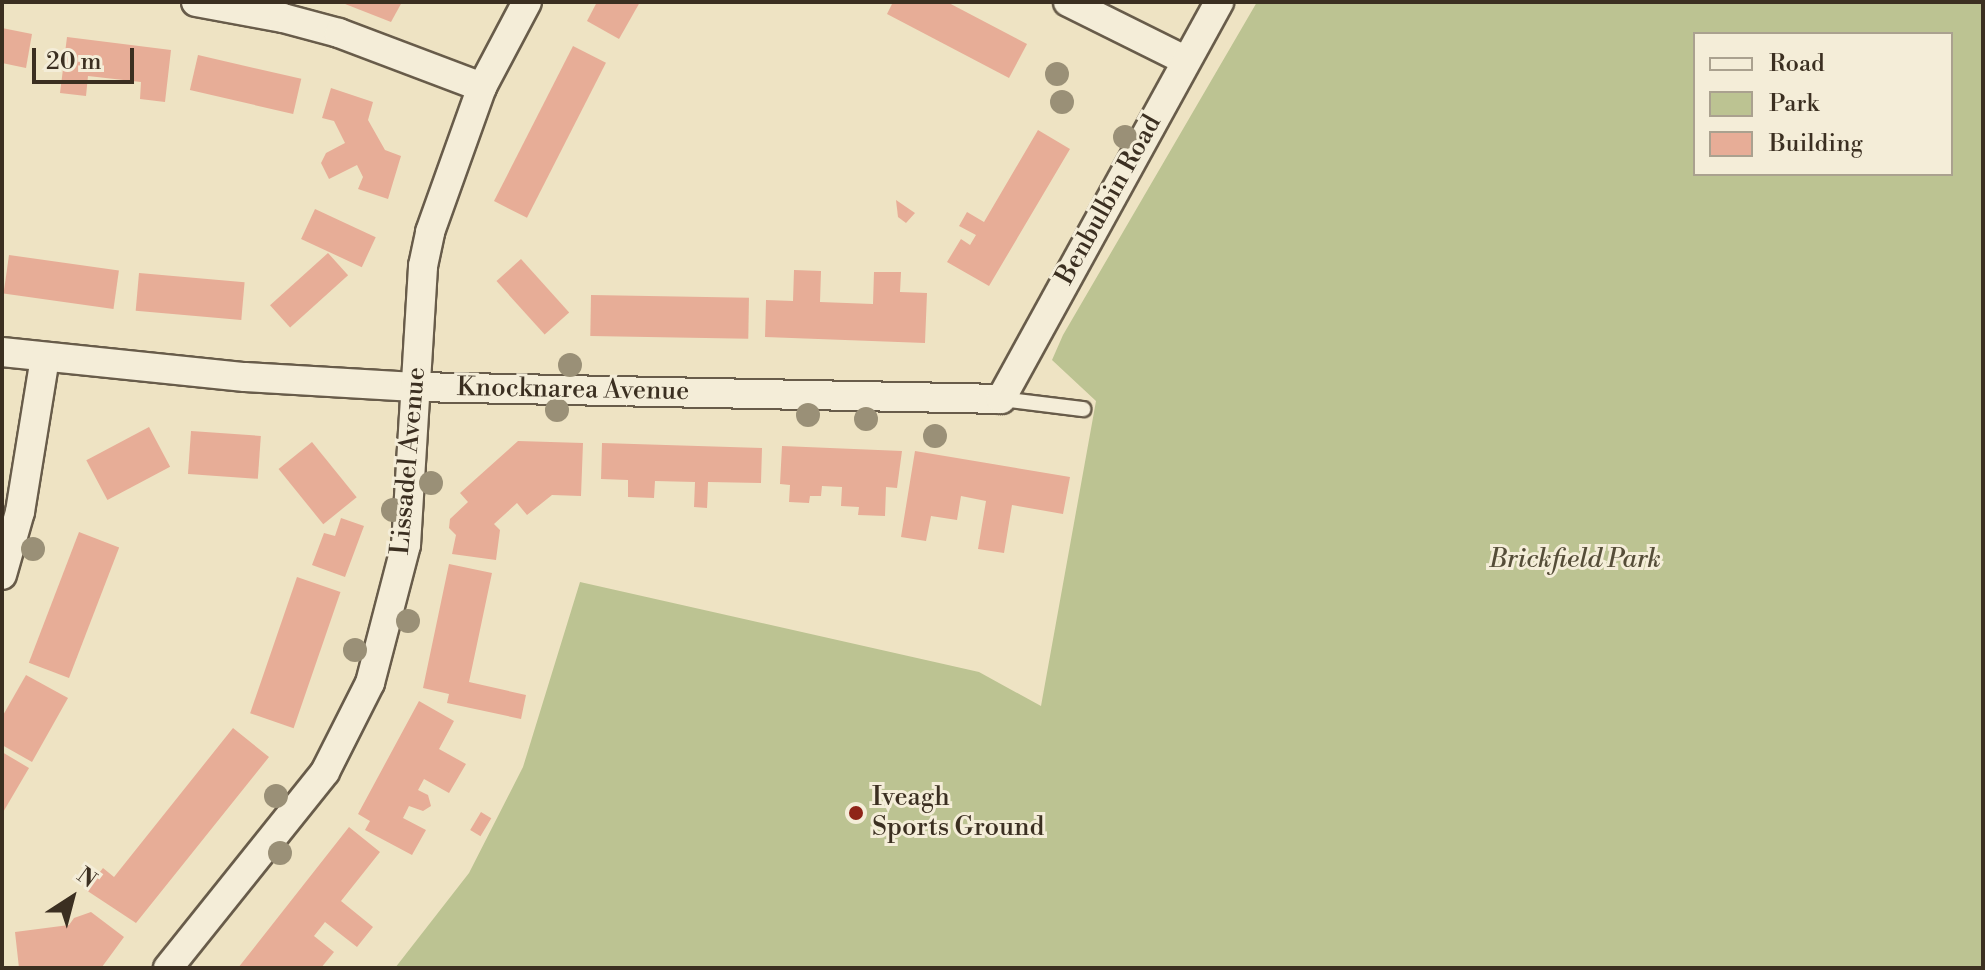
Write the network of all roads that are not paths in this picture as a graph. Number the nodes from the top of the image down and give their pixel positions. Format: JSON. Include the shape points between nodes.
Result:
{"nodes":[{"id":1,"x":196,"y":2,"type":"edge"},
{"id":2,"x":527,"y":2,"type":"edge"},
{"id":3,"x":1068,"y":2,"type":"edge"},
{"id":4,"x":1219,"y":2,"type":"edge"},
{"id":5,"x":1185,"y":60,"type":"junction"},
{"id":6,"x":482,"y":87,"type":"junction"},
{"id":7,"x":2,"y":352,"type":"edge"},
{"id":8,"x":45,"y":358,"type":"junction"},
{"id":9,"x":415,"y":387,"type":"junction"},
{"id":10,"x":1001,"y":399,"type":"junction"},
{"id":11,"x":1083,"y":409,"type":"dead end"},
{"id":12,"x":2,"y":575,"type":"edge"},
{"id":13,"x":168,"y":968,"type":"edge"}],
"edges":[{"from":1,"to":6,"type":"street","via":[[339,33]]},
{"from":2,"to":6,"type":"street","name":"Lissadel Avenue"},
{"from":3,"to":5,"type":"street"},
{"from":4,"to":5,"type":"street","name":"Benbulbin Road"},
{"from":5,"to":10,"type":"street","name":"Benbulbin Road"},
{"from":6,"to":9,"type":"street","name":"Lissadel Avenue","via":[[430,232]]},
{"from":7,"to":8,"type":"street","name":"Knocknarea Avenue"},
{"from":8,"to":9,"type":"street","name":"Knocknarea Avenue"},
{"from":8,"to":12,"type":"street","via":[[20,512]]},
{"from":9,"to":10,"type":"street","name":"Knocknarea Avenue"},
{"from":9,"to":13,"type":"street","name":"Lissadel Avenue","via":[[406,545],[370,683],[325,772]]},
{"from":10,"to":11,"type":"lane"}]}
